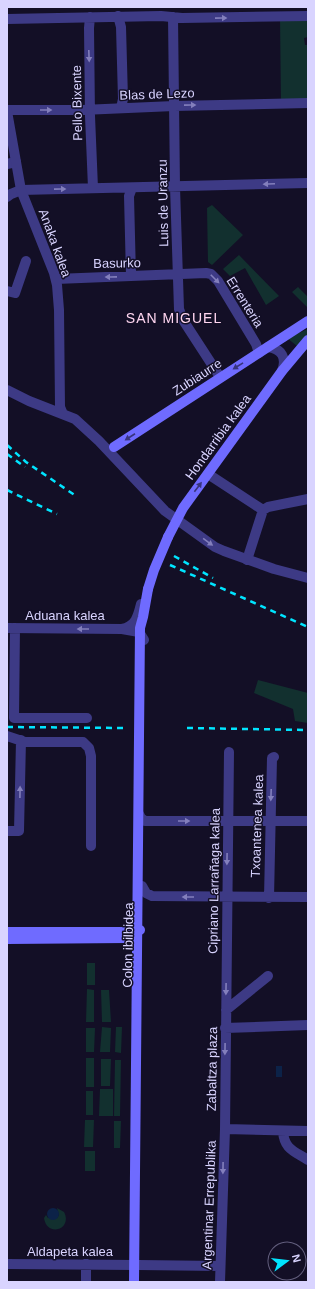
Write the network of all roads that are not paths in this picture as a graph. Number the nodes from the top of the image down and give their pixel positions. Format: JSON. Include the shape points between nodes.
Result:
{"nodes":[{"id":1,"x":118,"y":16,"type":"junction"},
{"id":2,"x":308,"y":16,"type":"edge"},
{"id":3,"x":90,"y":17,"type":"junction"},
{"id":4,"x":177,"y":18,"type":"junction"},
{"id":5,"x":7,"y":19,"type":"edge"},
{"id":6,"x":308,"y":103,"type":"edge"},
{"id":7,"x":174,"y":106,"type":"junction"},
{"id":8,"x":121,"y":108,"type":"junction"},
{"id":9,"x":7,"y":110,"type":"edge"},
{"id":10,"x":90,"y":110,"type":"junction"},
{"id":11,"x":12,"y":163,"type":"edge"},
{"id":12,"x":308,"y":183,"type":"edge"},
{"id":13,"x":175,"y":187,"type":"junction"},
{"id":14,"x":93,"y":188,"type":"junction"},
{"id":15,"x":132,"y":188,"type":"junction"},
{"id":16,"x":21,"y":190,"type":"junction"},
{"id":17,"x":7,"y":197,"type":"edge"},
{"id":18,"x":26,"y":261,"type":"dead end"},
{"id":19,"x":178,"y":274,"type":"junction"},
{"id":20,"x":131,"y":276,"type":"junction"},
{"id":21,"x":56,"y":278,"type":"junction"},
{"id":22,"x":11,"y":292,"type":"edge"},
{"id":23,"x":308,"y":321,"type":"edge"},
{"id":24,"x":308,"y":325,"type":"edge"},
{"id":25,"x":295,"y":329,"type":"junction"},
{"id":26,"x":308,"y":340,"type":"edge"},
{"id":27,"x":268,"y":346,"type":"junction"},
{"id":28,"x":259,"y":353,"type":"junction"},
{"id":29,"x":282,"y":371,"type":"junction"},
{"id":30,"x":220,"y":377,"type":"junction"},
{"id":31,"x":61,"y":386,"type":"junction"},
{"id":32,"x":7,"y":390,"type":"edge"},
{"id":33,"x":42,"y":406,"type":"junction"},
{"id":34,"x":61,"y":409,"type":"junction"},
{"id":35,"x":113,"y":451,"type":"junction"},
{"id":36,"x":208,"y":474,"type":"junction"},
{"id":37,"x":308,"y":499,"type":"edge"},
{"id":38,"x":183,"y":508,"type":"junction"},
{"id":39,"x":263,"y":510,"type":"junction"},
{"id":40,"x":165,"y":511,"type":"junction"},
{"id":41,"x":176,"y":519,"type":"junction"},
{"id":42,"x":168,"y":537,"type":"junction"},
{"id":43,"x":247,"y":560,"type":"junction"},
{"id":44,"x":308,"y":578,"type":"edge"},
{"id":45,"x":148,"y":589,"type":"junction"},
{"id":46,"x":145,"y":609,"type":"junction"},
{"id":47,"x":11,"y":628,"type":"edge"},
{"id":48,"x":122,"y":629,"type":"junction"},
{"id":49,"x":142,"y":635,"type":"junction"},
{"id":50,"x":87,"y":718,"type":"dead end"},
{"id":51,"x":14,"y":738,"type":"edge"},
{"id":52,"x":229,"y":752,"type":"dead end"},
{"id":53,"x":274,"y":757,"type":"dead end"},
{"id":54,"x":141,"y":817,"type":"junction"},
{"id":55,"x":228,"y":820,"type":"junction"},
{"id":56,"x":270,"y":821,"type":"junction"},
{"id":57,"x":308,"y":821,"type":"edge"},
{"id":58,"x":7,"y":831,"type":"edge"},
{"id":59,"x":91,"y":846,"type":"dead end"},
{"id":60,"x":142,"y":886,"type":"junction"},
{"id":61,"x":227,"y":897,"type":"junction"},
{"id":62,"x":269,"y":898,"type":"junction"},
{"id":63,"x":308,"y":898,"type":"edge"},
{"id":64,"x":140,"y":919,"type":"junction"},
{"id":65,"x":7,"y":932,"type":"edge"},
{"id":66,"x":137,"y":933,"type":"junction"},
{"id":67,"x":7,"y":939,"type":"edge"},
{"id":68,"x":112,"y":939,"type":"junction"},
{"id":69,"x":137,"y":954,"type":"junction"},
{"id":70,"x":268,"y":976,"type":"dead end"},
{"id":71,"x":226,"y":1010,"type":"junction"},
{"id":72,"x":308,"y":1025,"type":"edge"},
{"id":73,"x":225,"y":1028,"type":"junction"},
{"id":74,"x":224,"y":1129,"type":"junction"},
{"id":75,"x":283,"y":1131,"type":"junction"},
{"id":76,"x":308,"y":1131,"type":"edge"},
{"id":77,"x":308,"y":1160,"type":"edge"},
{"id":78,"x":7,"y":1264,"type":"edge"},
{"id":79,"x":86,"y":1264,"type":"junction"},
{"id":80,"x":136,"y":1265,"type":"junction"},
{"id":81,"x":220,"y":1266,"type":"junction"},
{"id":82,"x":86,"y":1282,"type":"edge"},
{"id":83,"x":134,"y":1282,"type":"edge"},
{"id":84,"x":138,"y":1282,"type":"edge"},
{"id":85,"x":220,"y":1282,"type":"edge"}],
"edges":[{"from":1,"to":3,"type":"street"},
{"from":1,"to":4,"type":"street"},
{"from":1,"to":8,"type":"street","via":[[121,34]]},
{"from":4,"to":2,"type":"street","one_way":true},
{"from":3,"to":5,"type":"street"},
{"from":3,"to":10,"type":"street","name":"Pello Bixente","one_way":true},
{"from":4,"to":7,"type":"street","name":"Luis de Uranzu"},
{"from":7,"to":6,"type":"street","name":"Blas de Lezo","one_way":true},
{"from":7,"to":8,"type":"street","name":"Blas de Lezo"},
{"from":7,"to":13,"type":"street","name":"Luis de Uranzu"},
{"from":8,"to":10,"type":"street","name":"Blas de Lezo"},
{"from":9,"to":10,"type":"street","name":"Blas de Lezo","one_way":true},
{"from":9,"to":11,"type":"street","name":"Anaka kalea"},
{"from":10,"to":14,"type":"street","name":"Pello Bixente"},
{"from":11,"to":16,"type":"street","name":"Anaka kalea"},
{"from":12,"to":13,"type":"street","one_way":true},
{"from":13,"to":15,"type":"street"},
{"from":13,"to":19,"type":"street","name":"Luis de Uranzu"},
{"from":14,"to":15,"type":"street"},
{"from":16,"to":14,"type":"street","one_way":true},
{"from":15,"to":20,"type":"street","via":[[129,196]]},
{"from":16,"to":17,"type":"street"},
{"from":16,"to":21,"type":"street","name":"Anaka kalea"},
{"from":18,"to":22,"type":"street"},
{"from":19,"to":20,"type":"street","name":"Basurko"},
{"from":19,"to":28,"type":"street","name":"Errenteria","one_way":true,"via":[[206,273],[214,276]]},
{"from":19,"to":30,"type":"street","name":"Luis de Uranzu","via":[[179,309],[183,320]]},
{"from":20,"to":21,"type":"street","name":"Basurko","one_way":true},
{"from":21,"to":31,"type":"street","name":"Anaka kalea"},
{"from":23,"to":25,"type":"main road"},
{"from":24,"to":25,"type":"street"},
{"from":25,"to":27,"type":"main road","name":"Zubiaurre"},
{"from":26,"to":29,"type":"main road","name":"Hondarribia kalea"},
{"from":27,"to":28,"type":"main road","name":"Zubiaurre"},
{"from":27,"to":29,"type":"street","via":[[278,350],[283,357]]},
{"from":28,"to":30,"type":"main road","name":"Zubiaurre","one_way":true},
{"from":29,"to":36,"type":"main road","name":"Hondarribia kalea"},
{"from":30,"to":35,"type":"main road","name":"Zubiaurre","one_way":true},
{"from":31,"to":33,"type":"street","name":"Anaka kalea","via":[[54,402]]},
{"from":31,"to":34,"type":"street","name":"Anaka kalea"},
{"from":32,"to":33,"type":"street"},
{"from":33,"to":34,"type":"street"},
{"from":34,"to":35,"type":"street","via":[[84,426],[103,446]]},
{"from":35,"to":40,"type":"street"},
{"from":38,"to":36,"type":"main road","name":"Hondarribia kalea","one_way":true},
{"from":36,"to":39,"type":"street"},
{"from":37,"to":39,"type":"street","via":[[268,506]]},
{"from":38,"to":40,"type":"street","via":[[174,512]]},
{"from":38,"to":41,"type":"main road","name":"Hondarribia kalea"},
{"from":39,"to":43,"type":"street"},
{"from":40,"to":41,"type":"street"},
{"from":40,"to":42,"type":"street","via":[[169,523]]},
{"from":41,"to":42,"type":"main road","name":"Hondarribia kalea"},
{"from":41,"to":43,"type":"street","one_way":true,"via":[[218,549]]},
{"from":42,"to":45,"type":"main road","name":"Hondarribia kalea","bridge":true},
{"from":43,"to":44,"type":"street"},
{"from":45,"to":46,"type":"main road","name":"Hondarribia kalea"},
{"from":45,"to":48,"type":"street","name":"Aduana kalea","via":[[141,600],[135,622],[130,627]]},
{"from":46,"to":49,"type":"main road","name":"Colon ibilbidea"},
{"from":46,"to":49,"type":"main road"},
{"from":48,"to":47,"type":"street","name":"Aduana kalea","one_way":true},
{"from":47,"to":50,"type":"street","via":[[14,718]]},
{"from":48,"to":49,"type":"street","name":"Aduana kalea","via":[[135,630]]},
{"from":49,"to":54,"type":"main road","name":"Colon ibilbidea"},
{"from":58,"to":51,"type":"street","one_way":true,"via":[[19,831]]},
{"from":51,"to":59,"type":"street","via":[[25,742],[83,742],[89,748]]},
{"from":52,"to":55,"type":"street","name":"Cipriano Larrañaga kalea"},
{"from":53,"to":56,"type":"street","name":"Txoantenea kalea","one_way":true},
{"from":54,"to":55,"type":"street","one_way":true},
{"from":54,"to":60,"type":"main road","name":"Colon ibilbidea"},
{"from":54,"to":64,"type":"main road","name":"Colon ibilbidea"},
{"from":55,"to":56,"type":"street"},
{"from":55,"to":61,"type":"street","name":"Cipriano Larrañaga kalea","one_way":true},
{"from":56,"to":57,"type":"street"},
{"from":56,"to":62,"type":"street","name":"Txoantenea kalea"},
{"from":61,"to":60,"type":"street","one_way":true,"via":[[152,896],[146,893]]},
{"from":60,"to":64,"type":"main road","name":"Colon ibilbidea"},
{"from":61,"to":62,"type":"street"},
{"from":61,"to":71,"type":"street","name":"Cipriano Larrañaga kalea","one_way":true},
{"from":62,"to":63,"type":"street"},
{"from":64,"to":65,"type":"main road","via":[[123,932]]},
{"from":64,"to":66,"type":"main road","name":"Colon ibilbidea"},
{"from":64,"to":80,"type":"main road","name":"Colon ibilbidea"},
{"from":66,"to":68,"type":"main road","via":[[131,937]]},
{"from":66,"to":69,"type":"main road","name":"Colon ibilbidea"},
{"from":67,"to":68,"type":"main road"},
{"from":68,"to":69,"type":"main road","via":[[127,941]]},
{"from":69,"to":80,"type":"main road","name":"Colon ibilbidea"},
{"from":70,"to":71,"type":"street"},
{"from":71,"to":73,"type":"street","name":"Zabaltza plaza"},
{"from":72,"to":73,"type":"street"},
{"from":73,"to":74,"type":"street","name":"Zabaltza plaza","one_way":true},
{"from":74,"to":75,"type":"street"},
{"from":74,"to":81,"type":"street","name":"Argentinar Errepublika","one_way":true},
{"from":75,"to":76,"type":"street"},
{"from":75,"to":77,"type":"street","via":[[288,1146]]},
{"from":78,"to":79,"type":"street","name":"Aldapeta kalea"},
{"from":79,"to":80,"type":"street","name":"Aldapeta kalea"},
{"from":79,"to":82,"type":"street"},
{"from":80,"to":81,"type":"street","name":"Aldapeta kalea"},
{"from":80,"to":83,"type":"main road","name":"Colon ibilbidea"},
{"from":80,"to":84,"type":"main road","name":"Colon ibilbidea"},
{"from":81,"to":85,"type":"street","name":"Argentinar Errepublika"}]}
